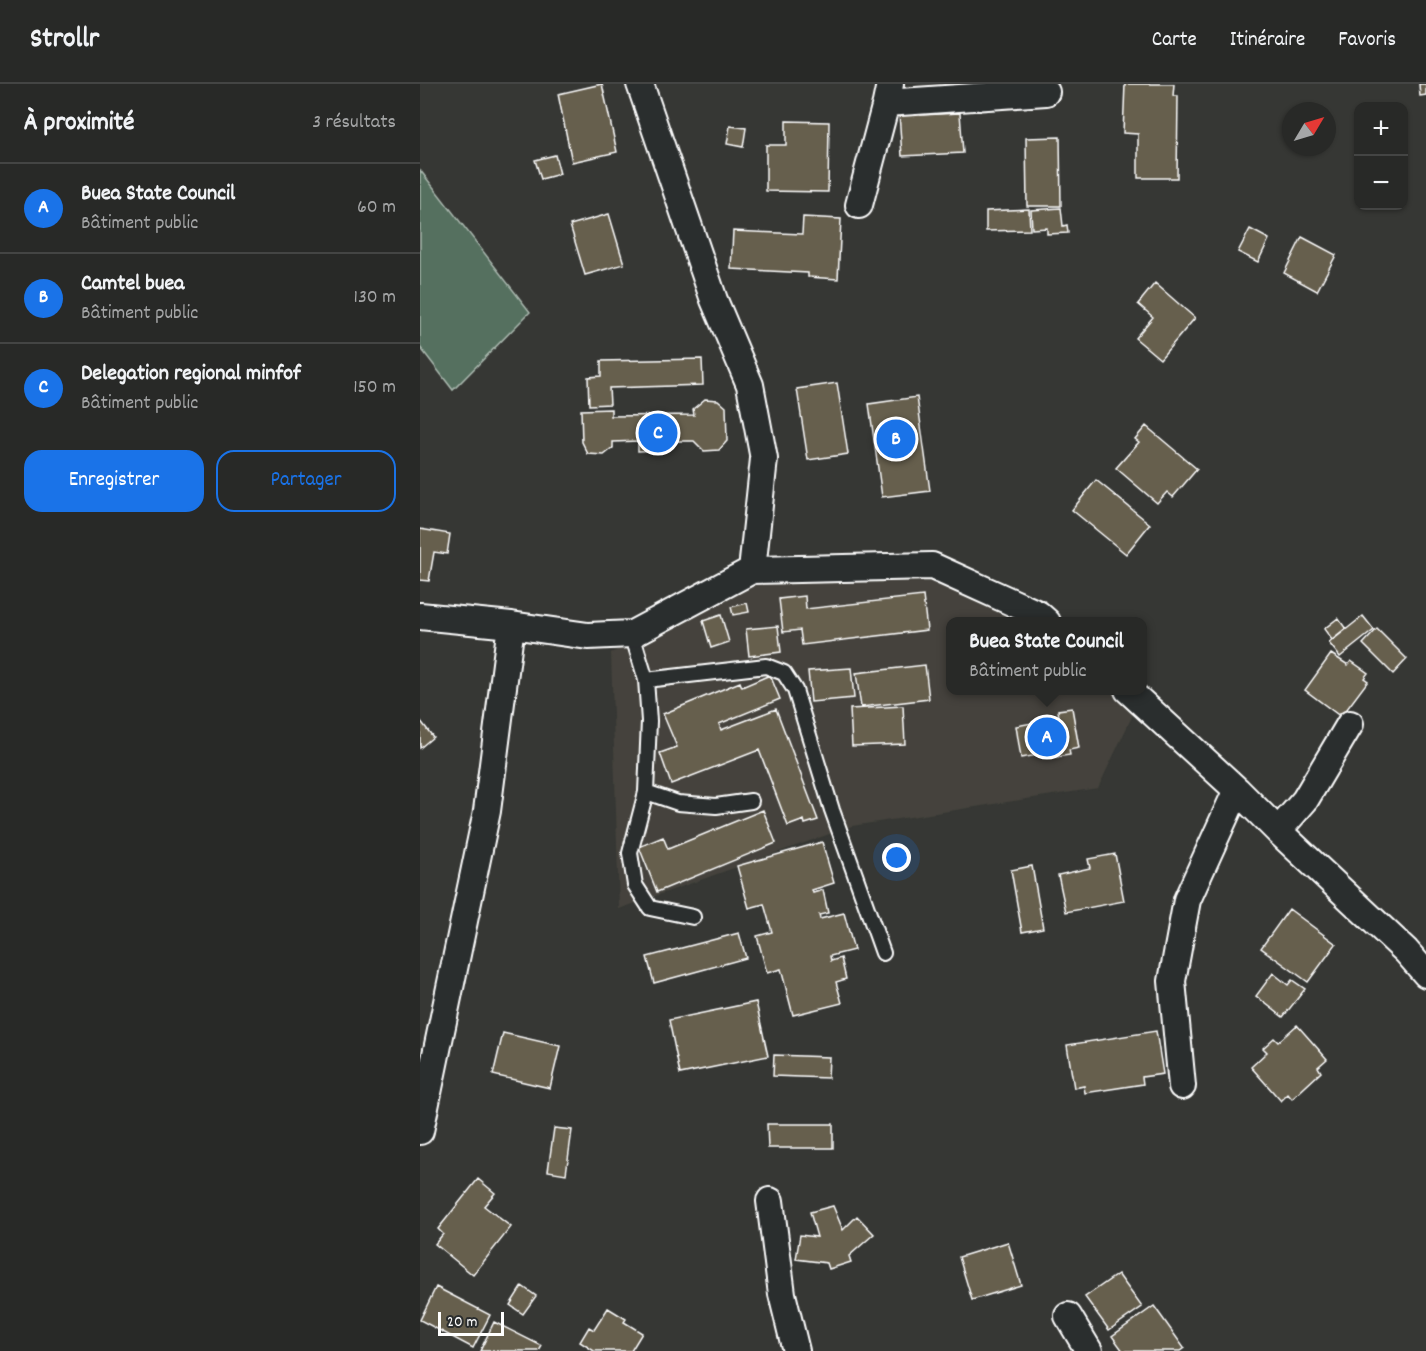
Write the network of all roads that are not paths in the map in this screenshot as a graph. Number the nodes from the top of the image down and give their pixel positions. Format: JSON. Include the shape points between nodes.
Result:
{"nodes":[{"id":1,"x":640,"y":84,"type":"edge"},
{"id":2,"x":1046,"y":92,"type":"dead end"},
{"id":3,"x":888,"y":93,"type":"edge"},
{"id":4,"x":859,"y":205,"type":"dead end"},
{"id":5,"x":753,"y":570,"type":"junction"},
{"id":6,"x":420,"y":616,"type":"edge"},
{"id":7,"x":1042,"y":617,"type":"edge"},
{"id":8,"x":511,"y":625,"type":"junction"},
{"id":9,"x":632,"y":634,"type":"junction"},
{"id":10,"x":646,"y":680,"type":"junction"},
{"id":11,"x":1134,"y":695,"type":"edge"},
{"id":12,"x":1350,"y":724,"type":"dead end"},
{"id":13,"x":1238,"y":790,"type":"junction"},
{"id":14,"x":646,"y":792,"type":"junction"},
{"id":15,"x":751,"y":801,"type":"dead end"},
{"id":16,"x":1278,"y":831,"type":"junction"},
{"id":17,"x":693,"y":917,"type":"dead end"},
{"id":18,"x":884,"y":953,"type":"dead end"},
{"id":19,"x":1426,"y":974,"type":"edge"},
{"id":20,"x":1182,"y":1086,"type":"dead end"},
{"id":21,"x":420,"y":1131,"type":"edge"},
{"id":22,"x":770,"y":1201,"type":"dead end"},
{"id":23,"x":1068,"y":1316,"type":"dead end"},
{"id":24,"x":796,"y":1351,"type":"edge"},
{"id":25,"x":1089,"y":1351,"type":"edge"}],
"edges":[{"from":1,"to":5,"type":"street","via":[[714,300],[750,385],[764,459]]},
{"from":2,"to":3,"type":"street"},
{"from":3,"to":4,"type":"street"},
{"from":5,"to":7,"type":"street","via":[[932,566]]},
{"from":5,"to":9,"type":"street"},
{"from":6,"to":8,"type":"street"},
{"from":8,"to":9,"type":"street","via":[[588,636]]},
{"from":8,"to":21,"type":"street","via":[[487,811]]},
{"from":9,"to":10,"type":"lane"},
{"from":10,"to":14,"type":"lane"},
{"from":10,"to":18,"type":"lane","via":[[766,666],[784,673],[795,690],[832,810]]},
{"from":11,"to":13,"type":"street"},
{"from":12,"to":16,"type":"street","via":[[1305,800]]},
{"from":13,"to":16,"type":"street"},
{"from":13,"to":20,"type":"street","via":[[1187,900],[1172,981]]},
{"from":14,"to":15,"type":"lane","via":[[678,803],[716,806]]},
{"from":14,"to":17,"type":"lane","via":[[630,853],[635,885],[650,908]]},
{"from":16,"to":19,"type":"street"},
{"from":22,"to":24,"type":"street","via":[[782,1293]]},
{"from":23,"to":25,"type":"street"}]}
